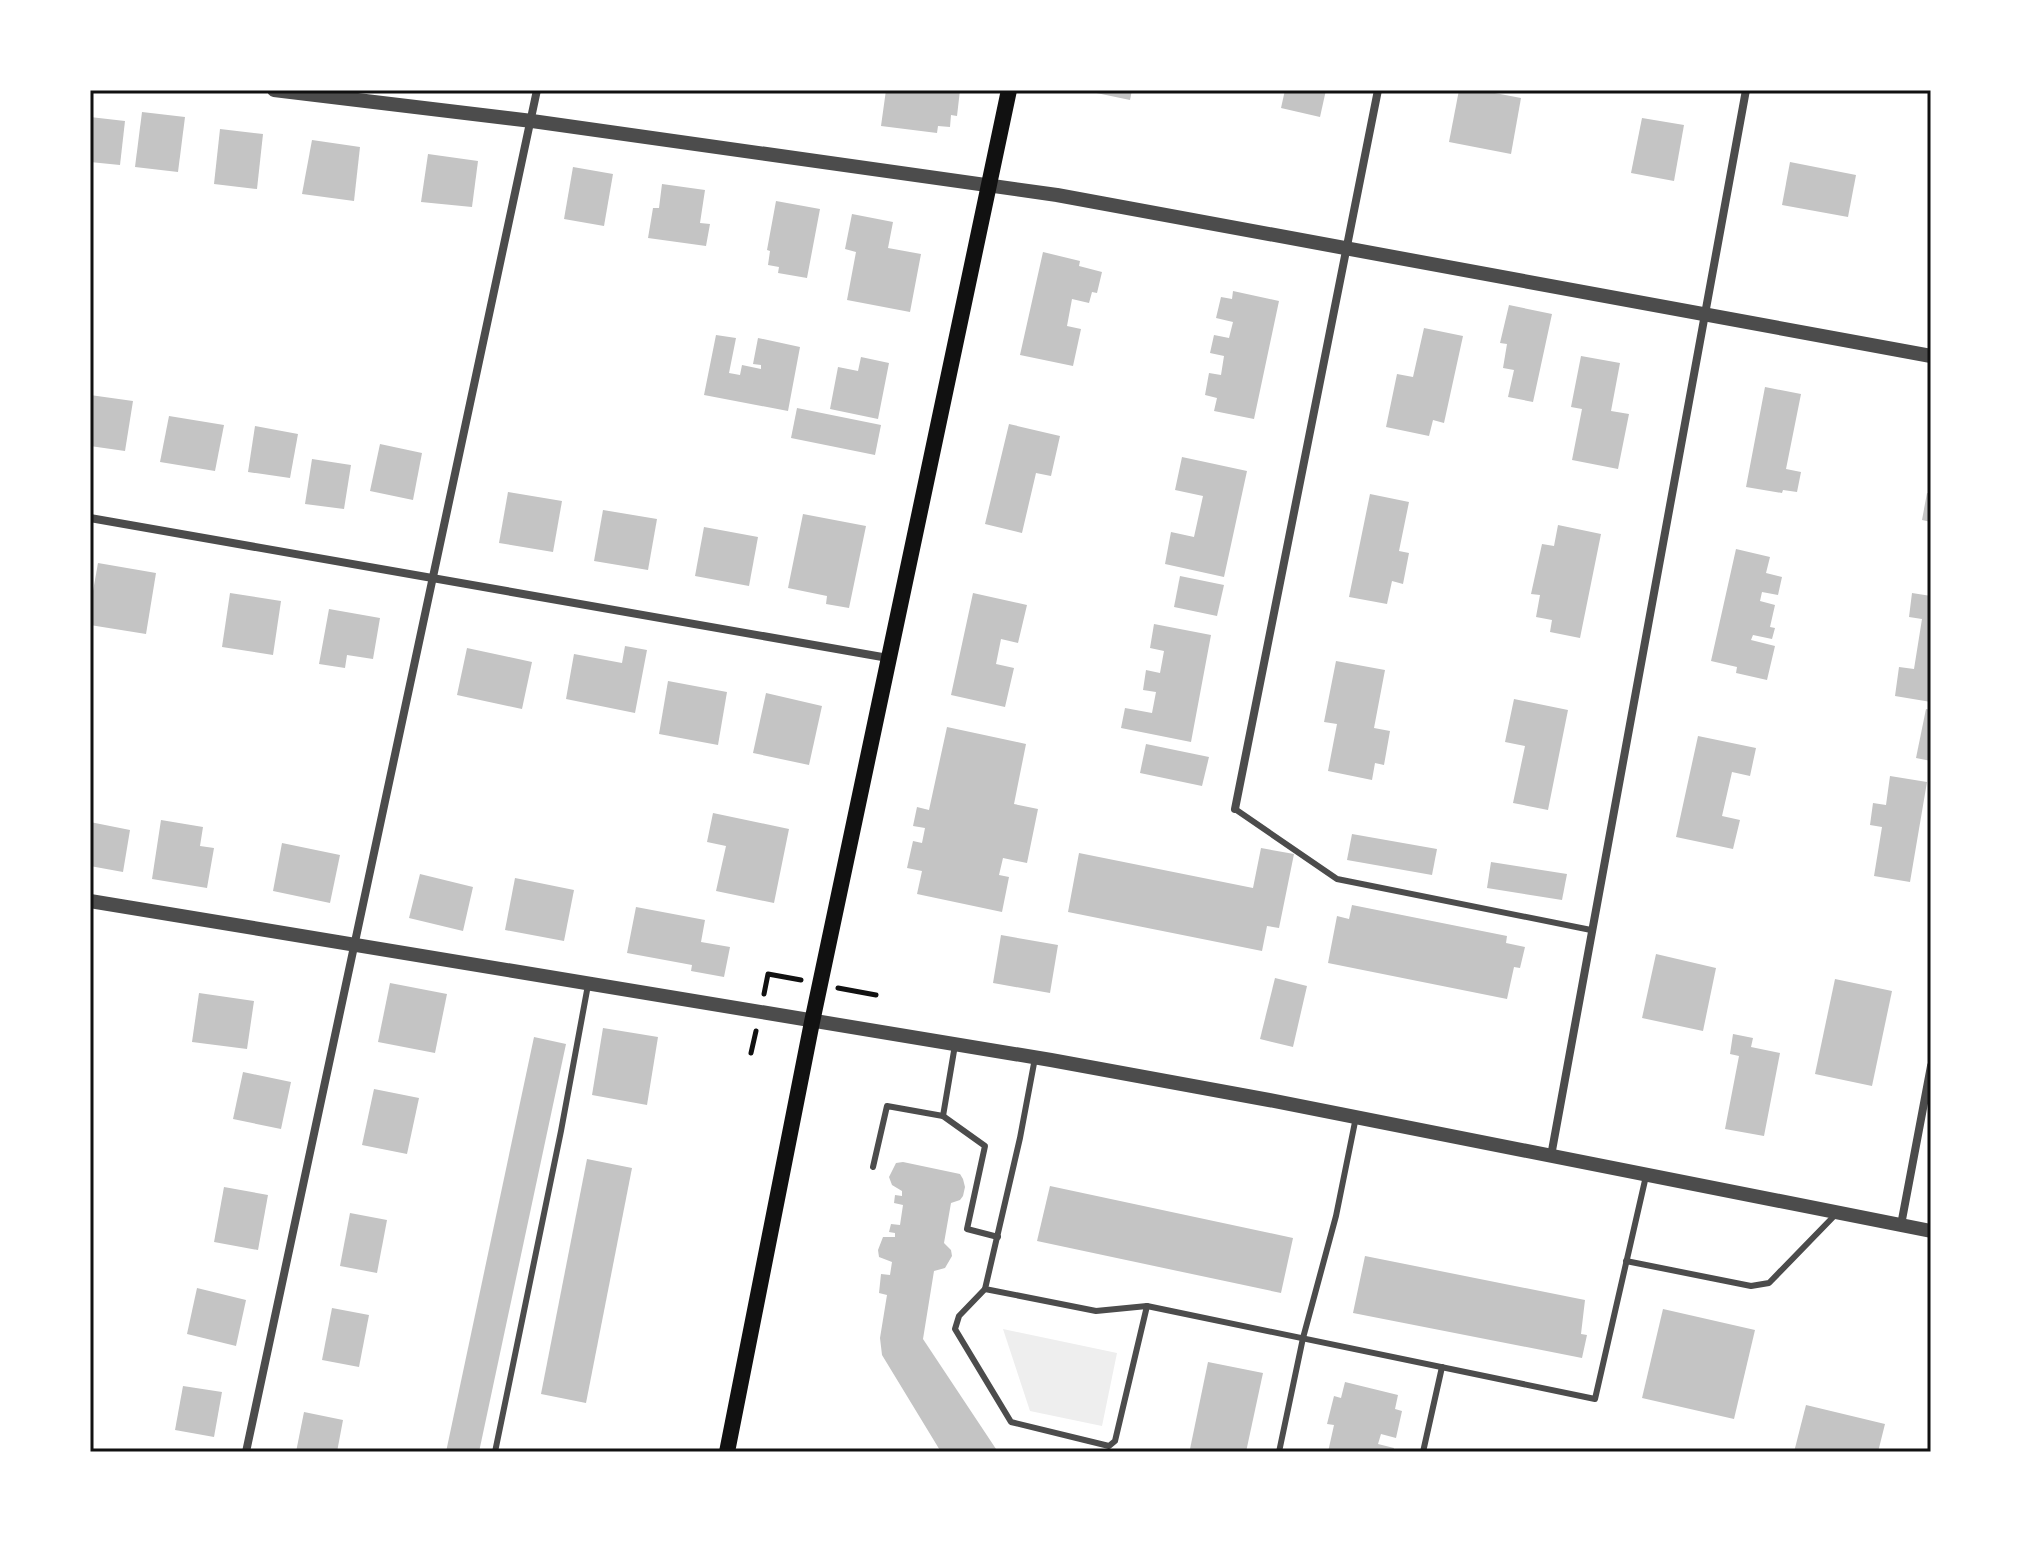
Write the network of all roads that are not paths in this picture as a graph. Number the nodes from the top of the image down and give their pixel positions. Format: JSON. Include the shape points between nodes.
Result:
{"nodes":[{"id":1,"x":274,"y":90,"type":"edge"},
{"id":2,"x":537,"y":90,"type":"edge"},
{"id":3,"x":1009,"y":90,"type":"edge"},
{"id":4,"x":1378,"y":90,"type":"edge"},
{"id":5,"x":1746,"y":90,"type":"edge"},
{"id":6,"x":532,"y":121,"type":"junction"},
{"id":7,"x":990,"y":185,"type":"junction"},
{"id":8,"x":1348,"y":248,"type":"junction"},
{"id":9,"x":1705,"y":316,"type":"junction"},
{"id":10,"x":1931,"y":356,"type":"edge"},
{"id":11,"x":90,"y":518,"type":"edge"},
{"id":12,"x":434,"y":577,"type":"junction"},
{"id":13,"x":888,"y":658,"type":"junction"},
{"id":14,"x":1235,"y":809,"type":"joint"},
{"id":15,"x":90,"y":901,"type":"edge"},
{"id":16,"x":1591,"y":930,"type":"junction"},
{"id":17,"x":353,"y":945,"type":"junction"},
{"id":18,"x":588,"y":984,"type":"junction"},
{"id":19,"x":812,"y":1022,"type":"junction"},
{"id":20,"x":955,"y":1045,"type":"junction"},
{"id":21,"x":1035,"y":1058,"type":"junction"},
{"id":22,"x":1931,"y":1066,"type":"edge"},
{"id":23,"x":943,"y":1116,"type":"junction"},
{"id":24,"x":1356,"y":1117,"type":"junction"},
{"id":25,"x":1551,"y":1156,"type":"junction"},
{"id":26,"x":873,"y":1167,"type":"dead end"},
{"id":27,"x":1646,"y":1176,"type":"junction"},
{"id":28,"x":1837,"y":1213,"type":"junction"},
{"id":29,"x":1901,"y":1225,"type":"junction"},
{"id":30,"x":1931,"y":1231,"type":"edge"},
{"id":31,"x":998,"y":1237,"type":"junction"},
{"id":32,"x":1626,"y":1261,"type":"junction"},
{"id":33,"x":985,"y":1289,"type":"junction"},
{"id":34,"x":1147,"y":1306,"type":"junction"},
{"id":35,"x":1303,"y":1338,"type":"junction"},
{"id":36,"x":1442,"y":1367,"type":"junction"},
{"id":37,"x":246,"y":1452,"type":"edge"},
{"id":38,"x":495,"y":1452,"type":"edge"},
{"id":39,"x":727,"y":1452,"type":"edge"},
{"id":40,"x":1279,"y":1452,"type":"edge"},
{"id":41,"x":1423,"y":1452,"type":"edge"}],
"edges":[{"from":1,"to":6,"type":"street"},
{"from":2,"to":6,"type":"street"},
{"from":3,"to":7,"type":"main road"},
{"from":4,"to":8,"type":"street"},
{"from":5,"to":9,"type":"street"},
{"from":6,"to":7,"type":"street"},
{"from":6,"to":12,"type":"street"},
{"from":7,"to":8,"type":"street"},
{"from":7,"to":13,"type":"main road"},
{"from":8,"to":9,"type":"street"},
{"from":8,"to":14,"type":"street"},
{"from":9,"to":10,"type":"street"},
{"from":9,"to":16,"type":"street"},
{"from":11,"to":12,"type":"street"},
{"from":12,"to":13,"type":"street"},
{"from":12,"to":17,"type":"street"},
{"from":13,"to":19,"type":"main road"},
{"from":14,"to":16,"type":"lane","via":[[1337,879]]},
{"from":15,"to":17,"type":"street"},
{"from":16,"to":25,"type":"street"},
{"from":17,"to":18,"type":"street"},
{"from":17,"to":37,"type":"street"},
{"from":18,"to":19,"type":"street"},
{"from":18,"to":38,"type":"lane"},
{"from":19,"to":20,"type":"street"},
{"from":19,"to":39,"type":"main road"},
{"from":20,"to":21,"type":"street"},
{"from":20,"to":23,"type":"lane"},
{"from":21,"to":24,"type":"street"},
{"from":21,"to":31,"type":"lane"},
{"from":22,"to":29,"type":"street"},
{"from":23,"to":26,"type":"lane","via":[[887,1106]]},
{"from":23,"to":31,"type":"lane","via":[[985,1146],[967,1229]]},
{"from":24,"to":25,"type":"street"},
{"from":24,"to":35,"type":"lane"},
{"from":25,"to":27,"type":"street"},
{"from":27,"to":28,"type":"street"},
{"from":27,"to":32,"type":"lane"},
{"from":28,"to":29,"type":"street"},
{"from":28,"to":32,"type":"lane","via":[[1769,1283],[1751,1286]]},
{"from":29,"to":30,"type":"street"},
{"from":31,"to":33,"type":"lane"},
{"from":32,"to":36,"type":"lane","via":[[1595,1399]]},
{"from":33,"to":34,"type":"lane","via":[[1096,1311]]},
{"from":33,"to":34,"type":"lane","via":[[959,1316],[955,1329],[1011,1422],[1109,1446],[1115,1441]]},
{"from":34,"to":35,"type":"lane"},
{"from":35,"to":36,"type":"lane"},
{"from":35,"to":40,"type":"lane"},
{"from":36,"to":41,"type":"lane"}]}
